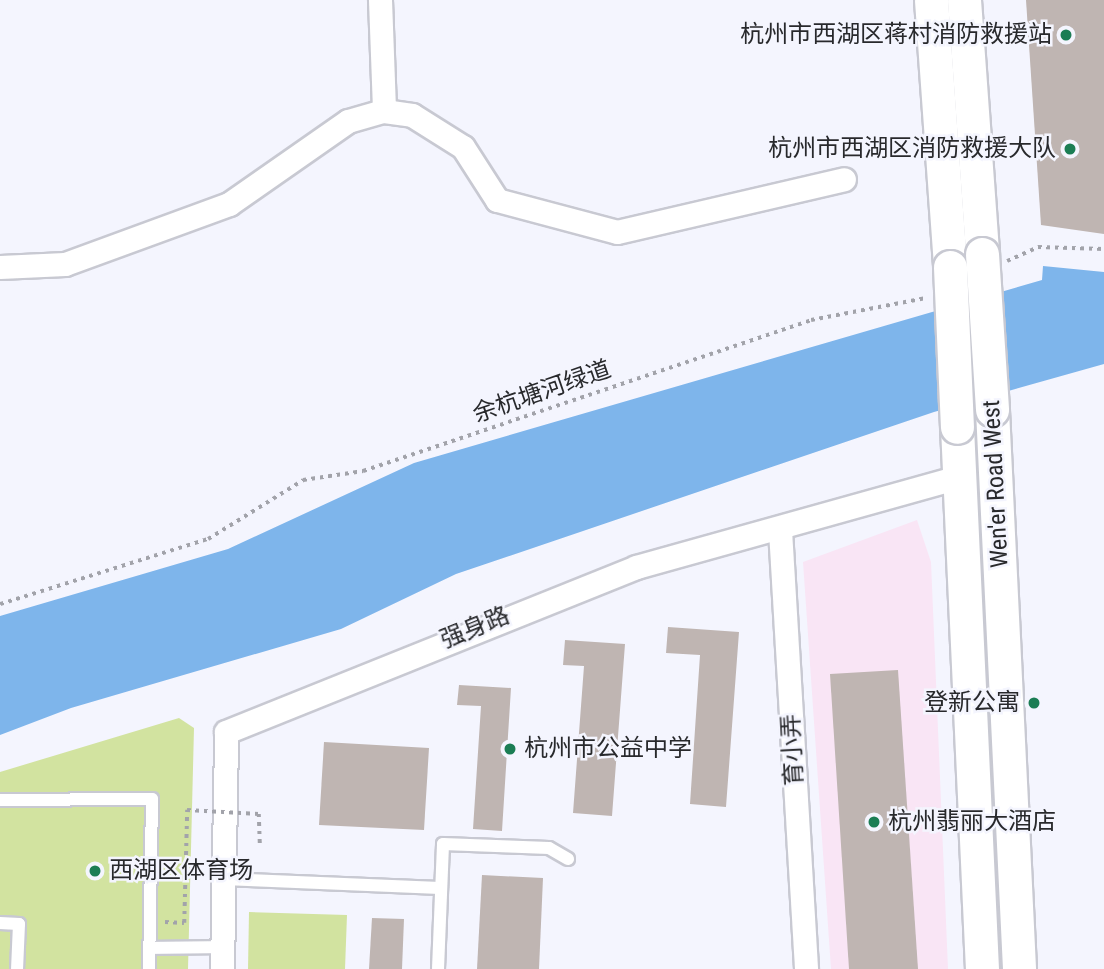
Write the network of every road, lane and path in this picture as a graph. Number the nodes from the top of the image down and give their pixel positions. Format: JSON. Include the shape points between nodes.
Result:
{"nodes":[{"id":1,"x":380,"y":0,"type":"edge"},
{"id":2,"x":932,"y":0,"type":"edge"},
{"id":3,"x":964,"y":0,"type":"edge"},
{"id":4,"x":384,"y":111,"type":"junction"},
{"id":5,"x":844,"y":178,"type":"dead end"},
{"id":6,"x":1104,"y":249,"type":"edge"},
{"id":7,"x":991,"y":259,"type":"junction"},
{"id":8,"x":0,"y":267,"type":"edge"},
{"id":9,"x":943,"y":280,"type":"junction"},
{"id":10,"x":959,"y":477,"type":"junction"},
{"id":11,"x":780,"y":530,"type":"junction"},
{"id":12,"x":0,"y":604,"type":"edge"},
{"id":13,"x":0,"y":800,"type":"edge"},
{"id":14,"x":260,"y":846,"type":"dead end"},
{"id":15,"x":568,"y":859,"type":"dead end"},
{"id":16,"x":224,"y":879,"type":"junction"},
{"id":17,"x":440,"y":888,"type":"junction"},
{"id":18,"x":150,"y":921,"type":"junction"},
{"id":19,"x":0,"y":923,"type":"edge"},
{"id":20,"x":150,"y":948,"type":"junction"},
{"id":21,"x":223,"y":958,"type":"edge"},
{"id":22,"x":17,"y":969,"type":"edge"},
{"id":23,"x":149,"y":969,"type":"edge"},
{"id":24,"x":438,"y":969,"type":"edge"},
{"id":25,"x":806,"y":969,"type":"edge"},
{"id":26,"x":982,"y":969,"type":"edge"},
{"id":27,"x":1019,"y":969,"type":"edge"}],
"edges":[{"from":1,"to":4,"type":"street"},
{"from":2,"to":9,"type":"main road","name":"Wen'er Road West"},
{"from":3,"to":7,"type":"main road","name":"Wen'er Road West"},
{"from":4,"to":5,"type":"street","via":[[412,115],[463,147],[497,200],[617,232]]},
{"from":4,"to":8,"type":"street","via":[[348,121],[229,204],[65,264]]},
{"from":6,"to":7,"type":"path","via":[[1038,247]]},
{"from":7,"to":27,"type":"main road","name":"Wen'er Road West","bridge":true,"via":[[992,410]]},
{"from":9,"to":10,"type":"main road","name":"Wen'er Road West","bridge":true},
{"from":9,"to":12,"type":"path","name":"余杭塘河绿道","via":[[911,305],[811,320],[363,471],[303,480],[208,539]]},
{"from":10,"to":11,"type":"street","name":"强身路"},
{"from":10,"to":26,"type":"main road","name":"Wen'er Road West"},
{"from":11,"to":16,"type":"street","name":"强身路","via":[[636,567],[543,600],[226,732]]},
{"from":11,"to":25,"type":"street","name":"育小弄"},
{"from":13,"to":18,"type":"lane","via":[[152,799]]},
{"from":14,"to":18,"type":"path","bridge":true,"via":[[259,814],[187,810],[184,923]]},
{"from":15,"to":17,"type":"lane","via":[[549,848],[443,844]]},
{"from":16,"to":17,"type":"lane"},
{"from":16,"to":21,"type":"street","name":"强身路"},
{"from":17,"to":24,"type":"lane"},
{"from":18,"to":20,"type":"lane"},
{"from":19,"to":22,"type":"lane","via":[[19,924]]},
{"from":20,"to":21,"type":"lane"},
{"from":20,"to":23,"type":"lane"}]}
